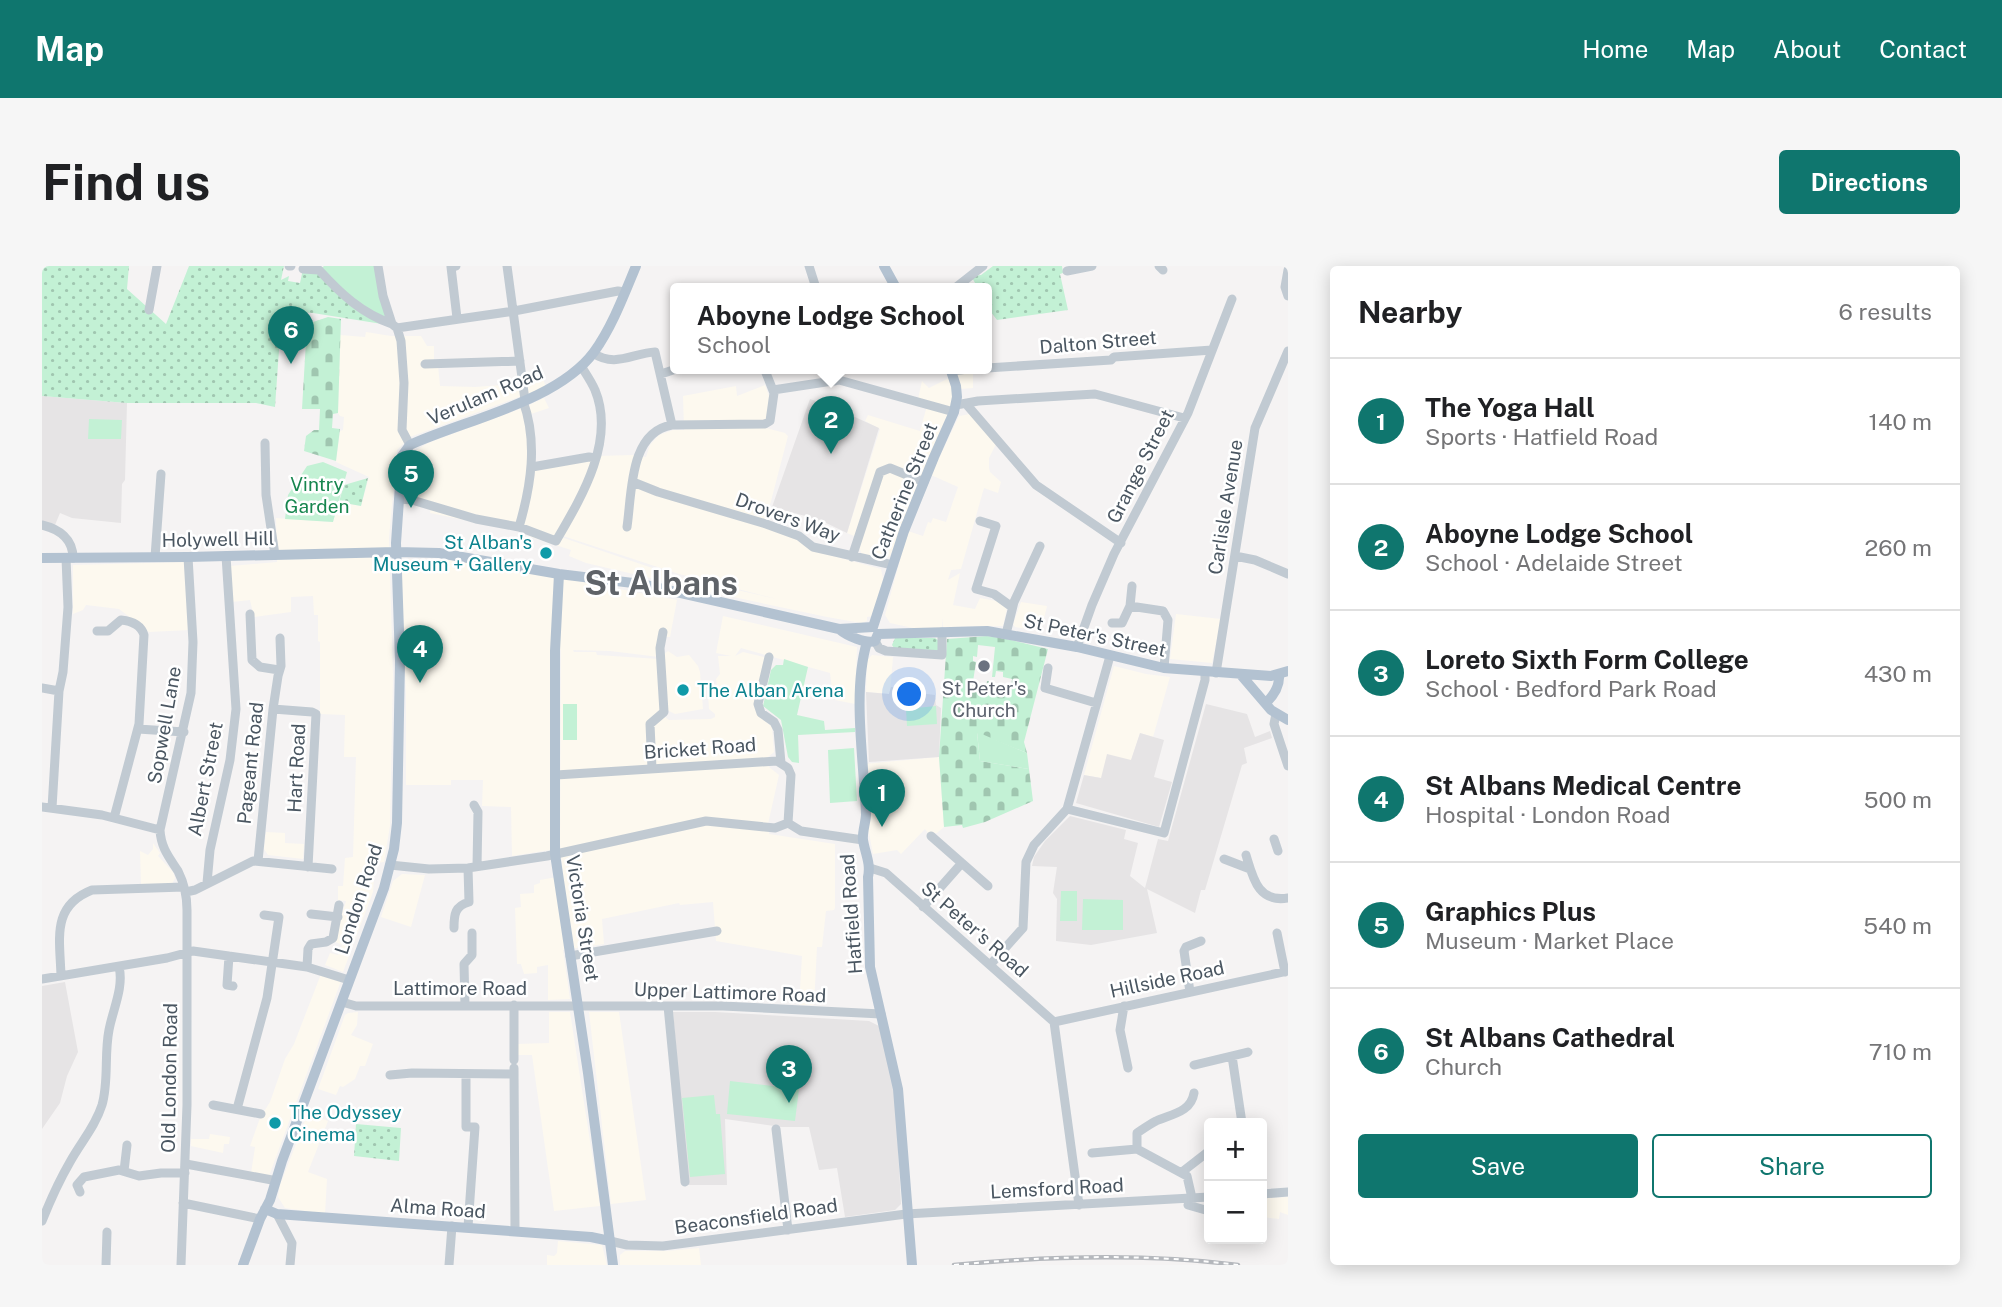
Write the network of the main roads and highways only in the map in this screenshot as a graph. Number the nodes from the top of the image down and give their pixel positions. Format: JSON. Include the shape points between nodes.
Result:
{"nodes":[{"id":1,"x":636,"y":266,"type":"edge"},
{"id":2,"x":884,"y":266,"type":"edge"},
{"id":3,"x":893,"y":283,"type":"edge"},
{"id":4,"x":952,"y":374,"type":"edge"},
{"id":5,"x":410,"y":446,"type":"joint"},
{"id":6,"x":396,"y":552,"type":"junction"},
{"id":7,"x":42,"y":558,"type":"edge"},
{"id":8,"x":559,"y":574,"type":"junction"},
{"id":9,"x":871,"y":635,"type":"junction"},
{"id":10,"x":1284,"y":673,"type":"edge"},
{"id":11,"x":1241,"y":675,"type":"junction"},
{"id":12,"x":1266,"y":703,"type":"junction"},
{"id":13,"x":1288,"y":720,"type":"edge"},
{"id":14,"x":282,"y":1161,"type":"junction"},
{"id":15,"x":262,"y":1214,"type":"junction"},
{"id":16,"x":610,"y":1241,"type":"junction"},
{"id":17,"x":243,"y":1265,"type":"edge"},
{"id":18,"x":613,"y":1265,"type":"edge"},
{"id":19,"x":912,"y":1265,"type":"edge"}],
"edges":[{"from":1,"to":5,"type":"main road","name":"Verulam Road","via":[[611,323],[581,366],[524,401]]},
{"from":2,"to":3,"type":"main road"},
{"from":4,"to":9,"type":"main road","name":"Catherine Street","via":[[959,407],[924,482]]},
{"from":5,"to":6,"type":"main road","name":"London Road","via":[[402,456]]},
{"from":6,"to":7,"type":"main road","name":"Holywell Hill"},
{"from":6,"to":8,"type":"main road","name":"Holywell Hill","via":[[469,557]]},
{"from":6,"to":14,"type":"main road","name":"London Road","via":[[400,661],[397,823],[390,865]]},
{"from":8,"to":9,"type":"main road","name":"St Peter's Street","via":[[683,592],[844,633]]},
{"from":8,"to":16,"type":"main road","name":"Victoria Street","via":[[555,854]]},
{"from":9,"to":11,"type":"main road","name":"St Peter's Street","via":[[987,631],[1164,668]]},
{"from":9,"to":19,"type":"main road","name":"Hatfield Road","via":[[863,656],[861,684],[870,967],[900,1099]]},
{"from":10,"to":11,"type":"main road","name":"St Peter's Street"},
{"from":10,"to":12,"type":"main road"},
{"from":11,"to":12,"type":"main road"},
{"from":12,"to":13,"type":"main road"},
{"from":14,"to":15,"type":"main road","name":"London Road"},
{"from":14,"to":15,"type":"main road","name":"London Road"},
{"from":15,"to":16,"type":"main road","name":"Alma Road"},
{"from":15,"to":17,"type":"main road","name":"London Road"},
{"from":16,"to":18,"type":"main road","name":"Victoria Street"}]}
